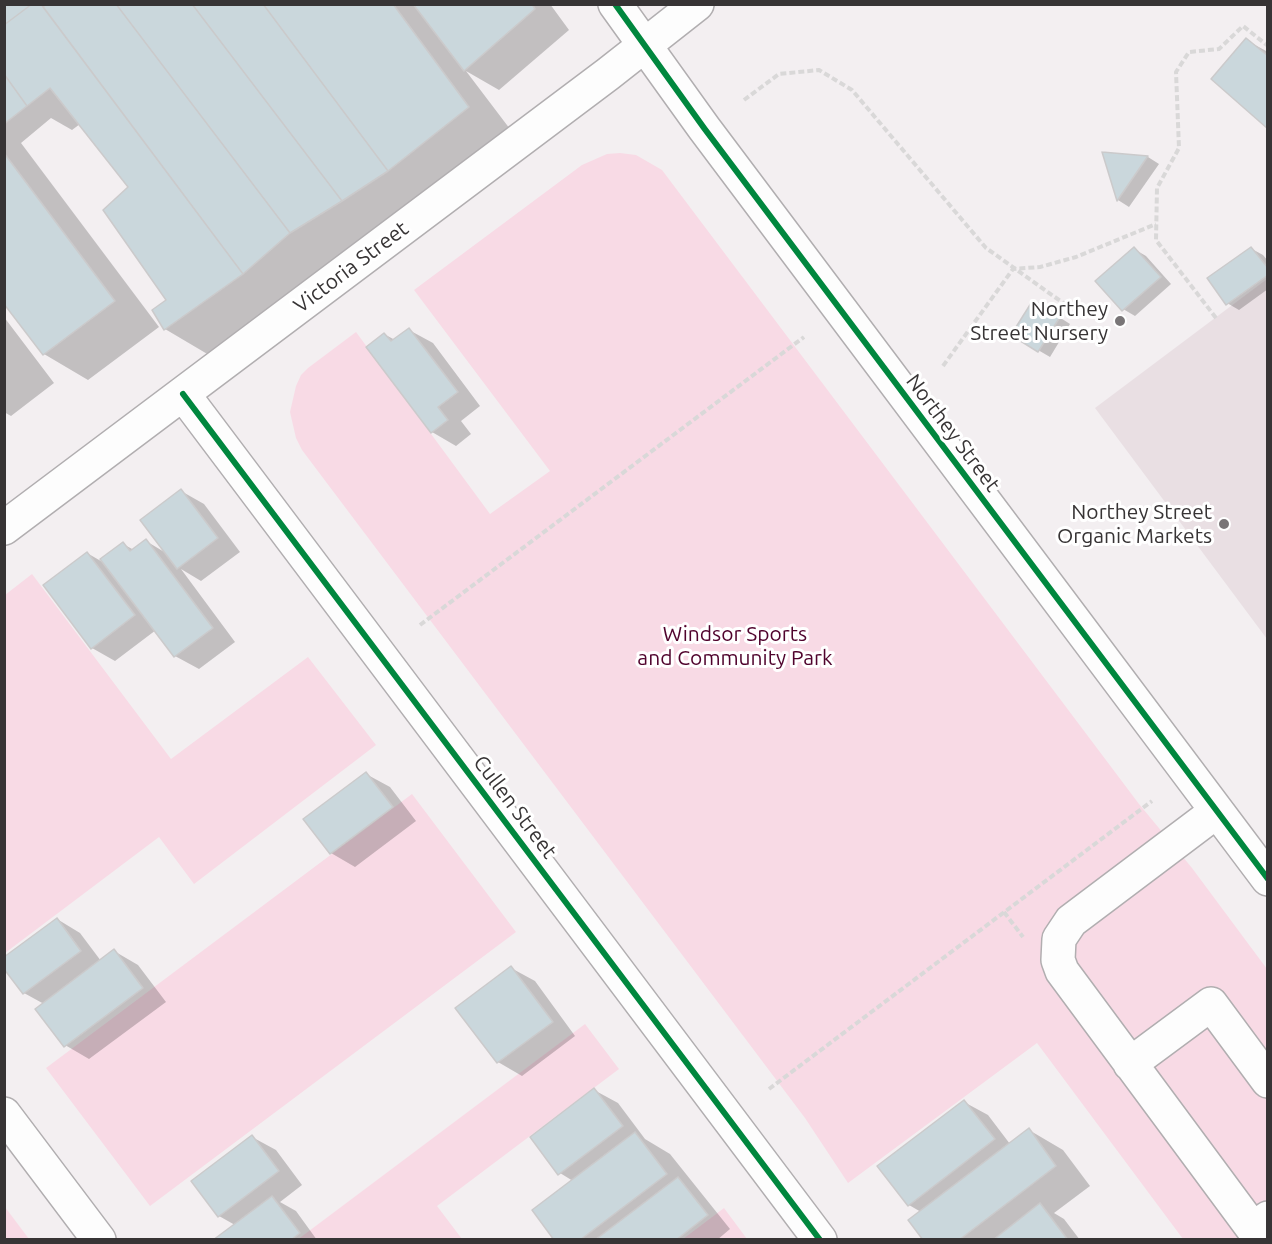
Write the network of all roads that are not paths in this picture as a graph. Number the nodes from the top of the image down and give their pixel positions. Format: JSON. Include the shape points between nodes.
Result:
{"nodes":[{"id":1,"x":615,"y":4,"type":"edge"},
{"id":2,"x":697,"y":4,"type":"edge"},
{"id":3,"x":645,"y":45,"type":"junction"},
{"id":4,"x":183,"y":394,"type":"junction"},
{"id":5,"x":4,"y":528,"type":"edge"},
{"id":6,"x":1217,"y":811,"type":"junction"},
{"id":7,"x":1268,"y":879,"type":"edge"},
{"id":8,"x":1130,"y":1064,"type":"junction"},
{"id":9,"x":1268,"y":1081,"type":"edge"},
{"id":10,"x":4,"y":1114,"type":"edge"},
{"id":11,"x":1268,"y":1218,"type":"edge"},
{"id":12,"x":99,"y":1239,"type":"edge"},
{"id":13,"x":820,"y":1239,"type":"edge"}],
"edges":[{"from":1,"to":3,"type":"street","name":"Northey Street"},
{"from":2,"to":3,"type":"street","name":"Victoria Street"},
{"from":3,"to":4,"type":"street","name":"Victoria Street"},
{"from":3,"to":6,"type":"street","name":"Northey Street"},
{"from":4,"to":5,"type":"street","name":"Victoria Street"},
{"from":4,"to":13,"type":"street","name":"Cullen Street"},
{"from":6,"to":7,"type":"street","name":"Northey Street"},
{"from":6,"to":8,"type":"street","via":[[1071,921],[1059,939],[1062,971]]},
{"from":8,"to":9,"type":"street","via":[[1210,1004]]},
{"from":8,"to":11,"type":"street","via":[[1253,1229]]},
{"from":10,"to":12,"type":"street"}]}
